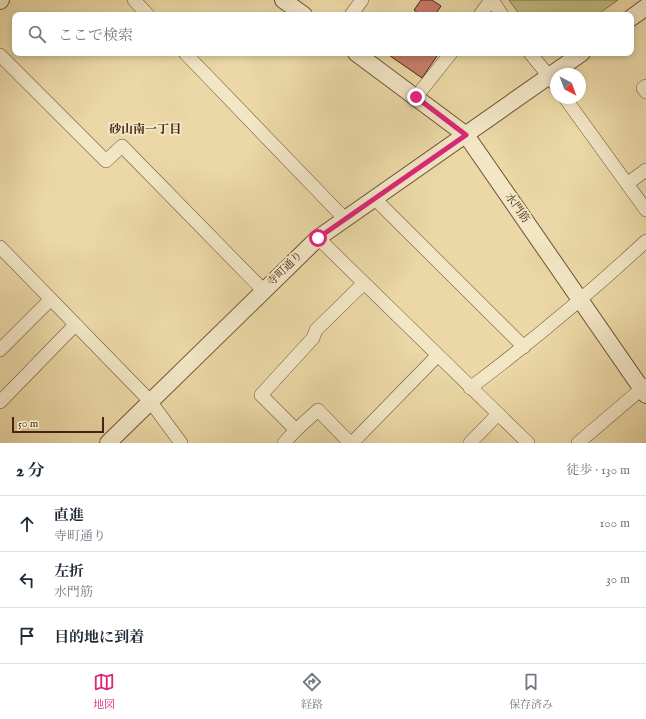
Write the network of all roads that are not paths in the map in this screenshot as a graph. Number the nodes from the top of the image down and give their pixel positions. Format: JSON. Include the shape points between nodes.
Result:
{"nodes":[{"id":1,"x":134,"y":0,"type":"edge"},
{"id":2,"x":283,"y":0,"type":"edge"},
{"id":3,"x":362,"y":0,"type":"edge"},
{"id":4,"x":491,"y":0,"type":"edge"},
{"id":5,"x":646,"y":7,"type":"edge"},
{"id":6,"x":145,"y":12,"type":"edge"},
{"id":7,"x":300,"y":12,"type":"edge"},
{"id":8,"x":353,"y":12,"type":"edge"},
{"id":9,"x":482,"y":12,"type":"edge"},
{"id":10,"x":500,"y":12,"type":"edge"},
{"id":11,"x":634,"y":16,"type":"edge"},
{"id":12,"x":0,"y":55,"type":"edge"},
{"id":13,"x":188,"y":56,"type":"edge"},
{"id":14,"x":360,"y":56,"type":"edge"},
{"id":15,"x":449,"y":56,"type":"edge"},
{"id":16,"x":532,"y":56,"type":"edge"},
{"id":17,"x":579,"y":56,"type":"edge"},
{"id":18,"x":566,"y":68,"type":"edge"},
{"id":19,"x":550,"y":77,"type":"edge"},
{"id":20,"x":550,"y":83,"type":"edge"},
{"id":21,"x":646,"y":86,"type":"edge"},
{"id":22,"x":646,"y":92,"type":"edge"},
{"id":23,"x":416,"y":97,"type":"junction"},
{"id":24,"x":570,"y":104,"type":"edge"},
{"id":25,"x":466,"y":135,"type":"junction"},
{"id":26,"x":646,"y":170,"type":"edge"},
{"id":27,"x":627,"y":184,"type":"junction"},
{"id":28,"x":374,"y":198,"type":"junction"},
{"id":29,"x":646,"y":210,"type":"edge"},
{"id":30,"x":344,"y":218,"type":"junction"},
{"id":31,"x":318,"y":238,"type":"junction"},
{"id":32,"x":646,"y":241,"type":"edge"},
{"id":33,"x":0,"y":247,"type":"edge"},
{"id":34,"x":363,"y":284,"type":"junction"},
{"id":35,"x":263,"y":290,"type":"junction"},
{"id":36,"x":51,"y":299,"type":"junction"},
{"id":37,"x":580,"y":300,"type":"junction"},
{"id":38,"x":75,"y":325,"type":"junction"},
{"id":39,"x":524,"y":347,"type":"junction"},
{"id":40,"x":0,"y":350,"type":"edge"},
{"id":41,"x":437,"y":356,"type":"junction"},
{"id":42,"x":470,"y":388,"type":"junction"},
{"id":43,"x":645,"y":390,"type":"edge"},
{"id":44,"x":0,"y":402,"type":"edge"},
{"id":45,"x":150,"y":402,"type":"junction"},
{"id":46,"x":498,"y":414,"type":"junction"},
{"id":47,"x":296,"y":430,"type":"junction"},
{"id":48,"x":108,"y":443,"type":"edge"},
{"id":49,"x":181,"y":443,"type":"edge"},
{"id":50,"x":284,"y":443,"type":"edge"},
{"id":51,"x":351,"y":443,"type":"edge"},
{"id":52,"x":470,"y":443,"type":"edge"},
{"id":53,"x":528,"y":443,"type":"edge"},
{"id":54,"x":578,"y":443,"type":"edge"}],
"edges":[{"from":1,"to":6,"type":"street"},
{"from":2,"to":7,"type":"street"},
{"from":3,"to":8,"type":"street"},
{"from":4,"to":9,"type":"street"},
{"from":4,"to":10,"type":"street"},
{"from":5,"to":11,"type":"street"},
{"from":12,"to":35,"type":"street","via":[[106,161],[122,146]]},
{"from":13,"to":30,"type":"street"},
{"from":14,"to":23,"type":"street","name":"水門筋"},
{"from":15,"to":23,"type":"street"},
{"from":16,"to":19,"type":"street"},
{"from":17,"to":18,"type":"street","name":"寺町通り"},
{"from":20,"to":25,"type":"street","name":"寺町通り"},
{"from":21,"to":22,"type":"street","via":[[643,88]]},
{"from":23,"to":25,"type":"street","name":"水門筋"},
{"from":24,"to":27,"type":"street"},
{"from":25,"to":28,"type":"street","name":"寺町通り"},
{"from":25,"to":37,"type":"street","name":"水門筋"},
{"from":26,"to":27,"type":"street"},
{"from":27,"to":29,"type":"street"},
{"from":28,"to":30,"type":"street","name":"寺町通り"},
{"from":28,"to":39,"type":"street"},
{"from":30,"to":31,"type":"street","name":"寺町通り"},
{"from":31,"to":34,"type":"street"},
{"from":31,"to":35,"type":"street","name":"寺町通り"},
{"from":32,"to":37,"type":"street"},
{"from":33,"to":36,"type":"street"},
{"from":34,"to":41,"type":"street"},
{"from":34,"to":47,"type":"street","via":[[316,330],[313,338],[261,395]]},
{"from":35,"to":45,"type":"street","name":"寺町通り"},
{"from":36,"to":38,"type":"street"},
{"from":36,"to":40,"type":"street"},
{"from":37,"to":39,"type":"street"},
{"from":37,"to":43,"type":"street","name":"水門筋"},
{"from":38,"to":44,"type":"street"},
{"from":38,"to":45,"type":"street"},
{"from":39,"to":42,"type":"street"},
{"from":41,"to":42,"type":"street"},
{"from":41,"to":51,"type":"street"},
{"from":42,"to":46,"type":"street"},
{"from":43,"to":54,"type":"street"},
{"from":45,"to":48,"type":"street","name":"寺町通り"},
{"from":45,"to":49,"type":"street"},
{"from":46,"to":52,"type":"street"},
{"from":46,"to":53,"type":"street"},
{"from":47,"to":50,"type":"street"},
{"from":47,"to":51,"type":"street","via":[[318,410]]}]}
